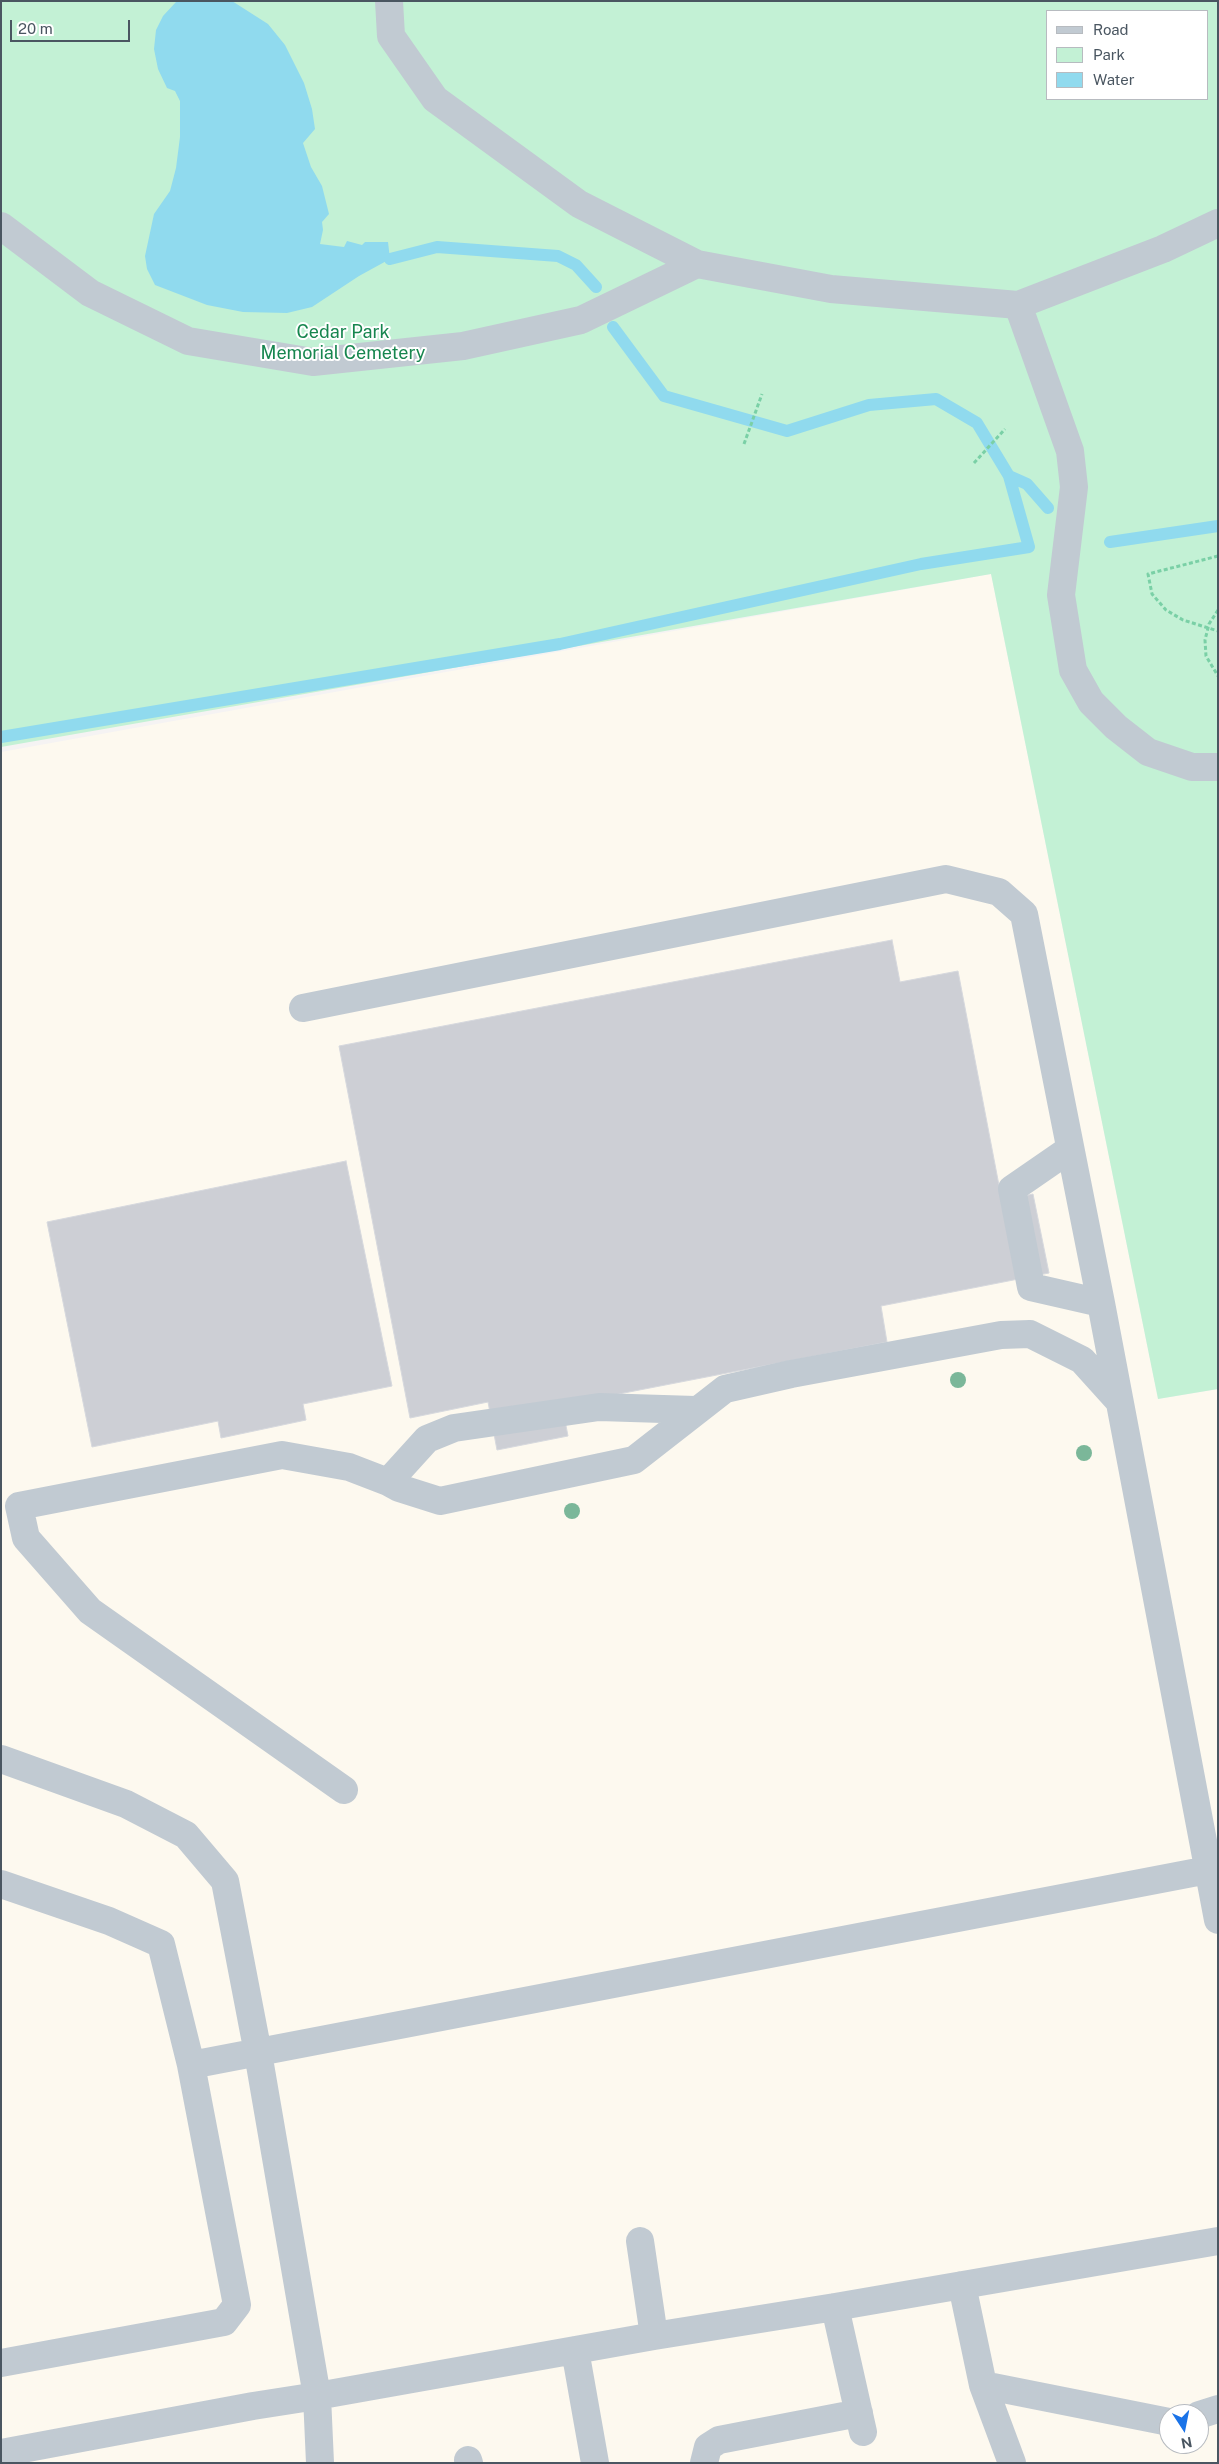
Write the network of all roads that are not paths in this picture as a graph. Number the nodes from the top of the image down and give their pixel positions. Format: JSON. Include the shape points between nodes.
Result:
{"nodes":[{"id":1,"x":389,"y":1,"type":"edge"},
{"id":2,"x":1218,"y":223,"type":"edge"},
{"id":3,"x":1,"y":226,"type":"edge"},
{"id":4,"x":697,"y":264,"type":"junction"},
{"id":5,"x":1018,"y":305,"type":"junction"},
{"id":6,"x":1218,"y":767,"type":"edge"},
{"id":7,"x":303,"y":1008,"type":"dead end"},
{"id":8,"x":1070,"y":1149,"type":"junction"},
{"id":9,"x":1101,"y":1303,"type":"junction"},
{"id":10,"x":1119,"y":1401,"type":"junction"},
{"id":11,"x":695,"y":1410,"type":"junction"},
{"id":12,"x":388,"y":1482,"type":"junction"},
{"id":13,"x":1,"y":1759,"type":"edge"},
{"id":14,"x":344,"y":1790,"type":"dead end"},
{"id":15,"x":1208,"y":1870,"type":"junction"},
{"id":16,"x":1,"y":1884,"type":"edge"},
{"id":17,"x":1218,"y":1920,"type":"edge"},
{"id":18,"x":258,"y":2053,"type":"junction"},
{"id":19,"x":191,"y":2065,"type":"junction"},
{"id":20,"x":640,"y":2241,"type":"dead end"},
{"id":21,"x":1218,"y":2241,"type":"edge"},
{"id":22,"x":962,"y":2285,"type":"junction"},
{"id":23,"x":835,"y":2307,"type":"junction"},
{"id":24,"x":654,"y":2336,"type":"junction"},
{"id":25,"x":575,"y":2350,"type":"junction"},
{"id":26,"x":1,"y":2363,"type":"edge"},
{"id":27,"x":983,"y":2385,"type":"junction"},
{"id":28,"x":317,"y":2396,"type":"junction"},
{"id":29,"x":1159,"y":2420,"type":"edge"},
{"id":30,"x":1,"y":2453,"type":"edge"},
{"id":31,"x":320,"y":2463,"type":"edge"},
{"id":32,"x":595,"y":2463,"type":"edge"},
{"id":33,"x":704,"y":2463,"type":"edge"},
{"id":34,"x":1012,"y":2463,"type":"edge"}],
"edges":[{"from":1,"to":4,"type":"lane","via":[[391,36],[435,99],[579,204]]},
{"from":2,"to":5,"type":"lane","via":[[1163,249]]},
{"from":3,"to":4,"type":"lane","via":[[90,293],[188,341],[313,362],[463,346],[581,320]]},
{"from":4,"to":5,"type":"lane","via":[[832,288]]},
{"from":5,"to":6,"type":"lane","via":[[1070,452],[1074,487],[1061,595],[1073,670],[1091,702],[1148,752],[1192,768]]},
{"from":7,"to":8,"type":"lane","via":[[946,878],[999,892],[1024,914]]},
{"from":8,"to":9,"type":"lane"},
{"from":8,"to":9,"type":"lane","via":[[1012,1189],[1031,1287]]},
{"from":9,"to":10,"type":"lane"},
{"from":10,"to":11,"type":"lane","via":[[1082,1360],[1030,1334],[1001,1334],[725,1389]]},
{"from":10,"to":15,"type":"lane"},
{"from":11,"to":12,"type":"lane","via":[[599,1406],[454,1428],[427,1439]]},
{"from":11,"to":12,"type":"lane","via":[[634,1460],[607,1467],[440,1501]]},
{"from":12,"to":14,"type":"lane","via":[[349,1467],[282,1455],[19,1506],[26,1538],[90,1611]]},
{"from":13,"to":18,"type":"lane","via":[[126,1804],[186,1835],[224,1881]]},
{"from":15,"to":17,"type":"lane"},
{"from":15,"to":18,"type":"lane"},
{"from":16,"to":19,"type":"lane","via":[[109,1920],[161,1944]]},
{"from":18,"to":19,"type":"lane"},
{"from":18,"to":28,"type":"lane"},
{"from":19,"to":26,"type":"lane","via":[[237,2305],[224,2322]]},
{"from":20,"to":24,"type":"lane"},
{"from":21,"to":22,"type":"lane"},
{"from":22,"to":23,"type":"lane"},
{"from":22,"to":27,"type":"lane"},
{"from":23,"to":24,"type":"lane"},
{"from":23,"to":33,"type":"lane","via":[[861,2422],[719,2440],[708,2448]]},
{"from":24,"to":25,"type":"lane"},
{"from":25,"to":28,"type":"lane"},
{"from":25,"to":32,"type":"lane"},
{"from":27,"to":29,"type":"lane"},
{"from":27,"to":34,"type":"lane"},
{"from":28,"to":30,"type":"lane"},
{"from":28,"to":31,"type":"lane"}]}
